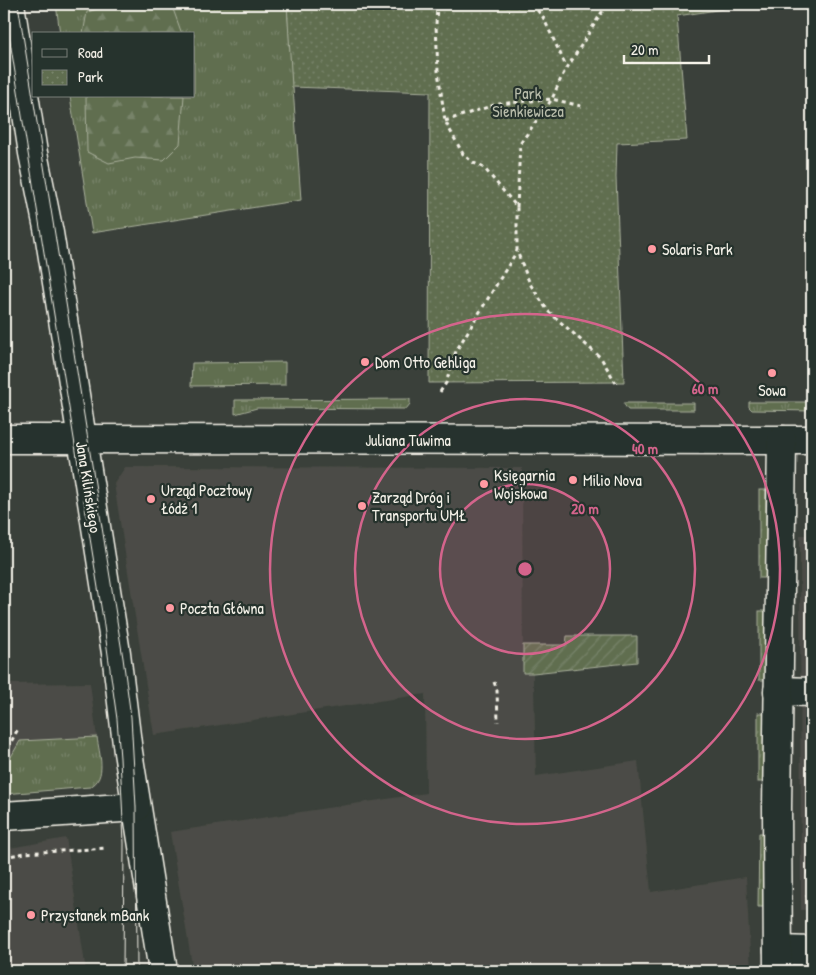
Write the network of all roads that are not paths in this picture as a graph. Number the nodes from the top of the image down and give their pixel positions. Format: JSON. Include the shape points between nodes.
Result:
{"nodes":[{"id":1,"x":10,"y":4,"type":"edge"},
{"id":2,"x":4,"y":439,"type":"edge"},
{"id":3,"x":82,"y":439,"type":"junction"},
{"id":4,"x":782,"y":440,"type":"junction"},
{"id":5,"x":812,"y":440,"type":"edge"},
{"id":6,"x":778,"y":691,"type":"junction"},
{"id":7,"x":812,"y":692,"type":"edge"},
{"id":8,"x":136,"y":806,"type":"junction"},
{"id":9,"x":4,"y":816,"type":"edge"},
{"id":10,"x":812,"y":951,"type":"edge"},
{"id":11,"x":778,"y":961,"type":"edge"},
{"id":12,"x":163,"y":971,"type":"edge"}],
"edges":[{"from":1,"to":3,"type":"street","name":"Jana Kilińskiego"},
{"from":2,"to":3,"type":"street","name":"Juliana Tuwima"},
{"from":3,"to":4,"type":"street","name":"Juliana Tuwima"},
{"from":3,"to":8,"type":"street","name":"Jana Kilińskiego"},
{"from":4,"to":5,"type":"street","name":"Juliana Tuwima"},
{"from":4,"to":6,"type":"street"},
{"from":6,"to":7,"type":"street"},
{"from":6,"to":11,"type":"street"},
{"from":8,"to":9,"type":"street"},
{"from":8,"to":12,"type":"street","name":"Jana Kilińskiego"},
{"from":10,"to":11,"type":"street"}]}
